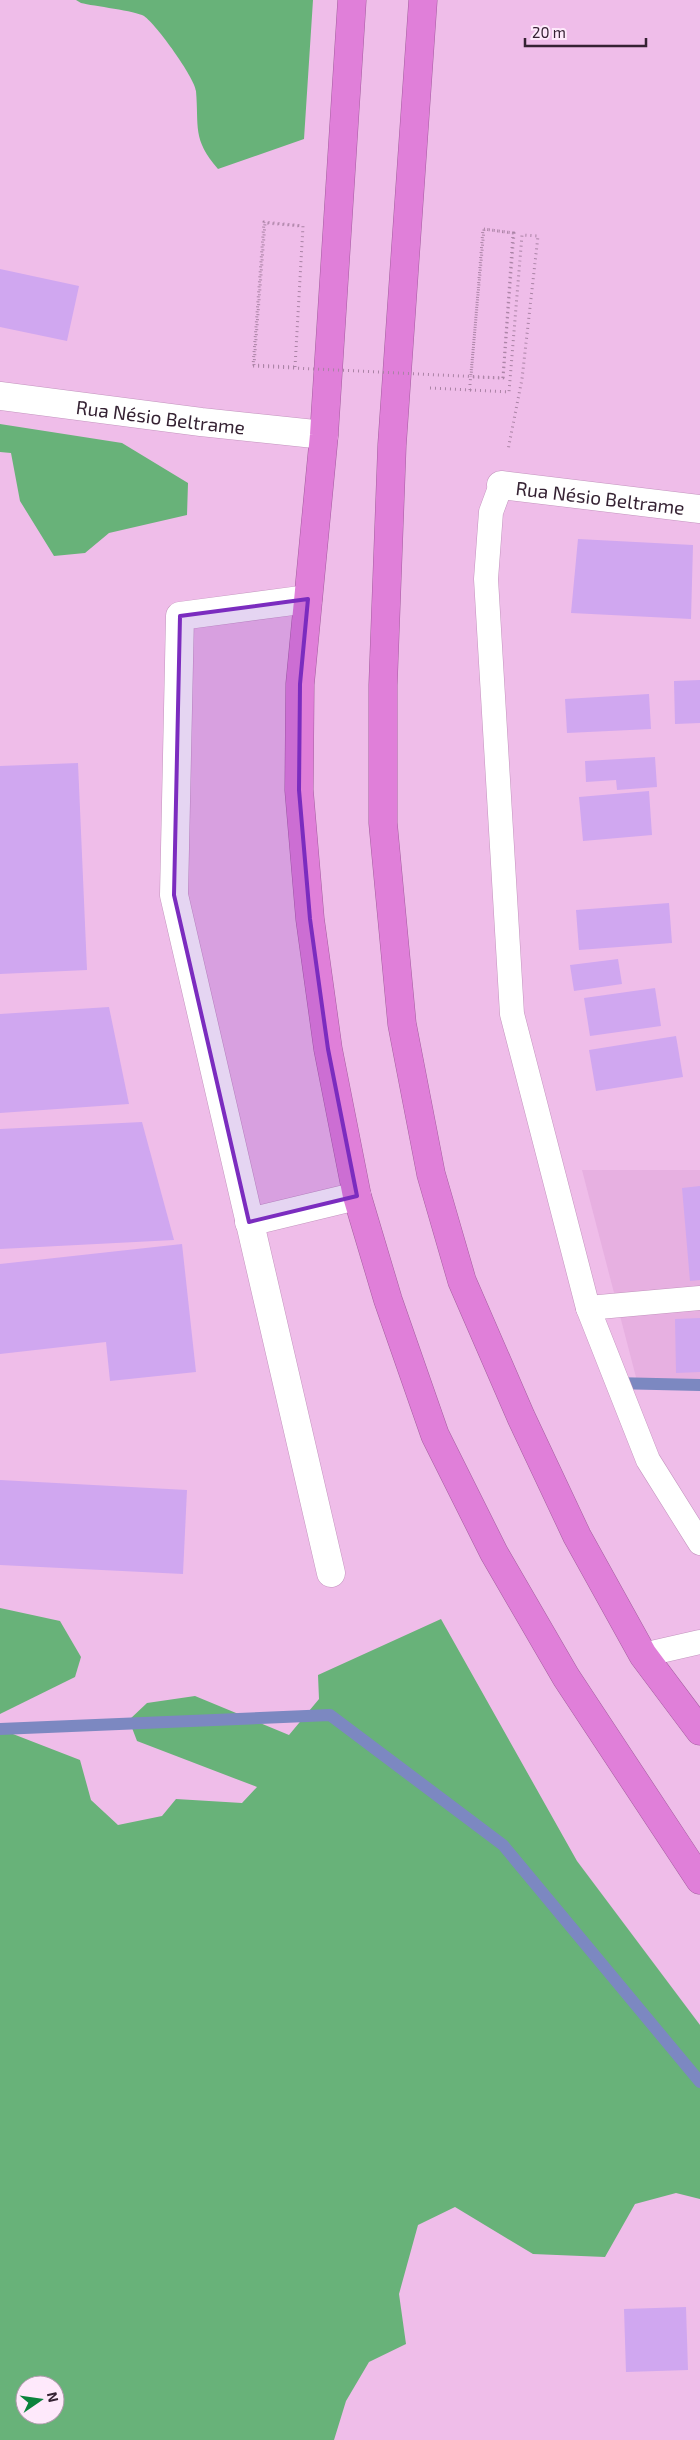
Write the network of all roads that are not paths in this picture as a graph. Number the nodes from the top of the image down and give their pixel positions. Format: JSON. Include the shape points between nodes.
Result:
{"nodes":[{"id":1,"x":352,"y":0,"type":"edge"},
{"id":2,"x":423,"y":0,"type":"edge"},
{"id":3,"x":0,"y":396,"type":"edge"},
{"id":4,"x":324,"y":435,"type":"junction"},
{"id":5,"x":501,"y":485,"type":"joint"},
{"id":6,"x":700,"y":509,"type":"edge"},
{"id":7,"x":308,"y":599,"type":"junction"},
{"id":8,"x":357,"y":1196,"type":"junction"},
{"id":9,"x":249,"y":1222,"type":"junction"},
{"id":10,"x":700,"y":1298,"type":"edge"},
{"id":11,"x":588,"y":1308,"type":"junction"},
{"id":12,"x":700,"y":1543,"type":"edge"},
{"id":13,"x":331,"y":1573,"type":"dead end"},
{"id":14,"x":700,"y":1642,"type":"edge"},
{"id":15,"x":643,"y":1655,"type":"junction"},
{"id":16,"x":700,"y":1731,"type":"edge"},
{"id":17,"x":700,"y":1880,"type":"edge"}],
"edges":[{"from":1,"to":4,"type":"highway"},
{"from":2,"to":15,"type":"highway","via":[[392,445],[383,685],[384,823],[402,1024],[431,1174],[462,1281],[577,1536]]},
{"from":3,"to":4,"type":"street","name":"Rua Nésio Beltrame"},
{"from":4,"to":7,"type":"highway"},
{"from":5,"to":6,"type":"street","name":"Rua Nésio Beltrame"},
{"from":5,"to":11,"type":"lane","via":[[491,512],[486,579],[512,1014]]},
{"from":7,"to":8,"type":"highway","via":[[300,684],[299,790],[310,919],[328,1049]]},
{"from":7,"to":9,"type":"street","via":[[180,616],[174,895]]},
{"from":8,"to":9,"type":"street"},
{"from":8,"to":17,"type":"highway","via":[[388,1300],[432,1426],[460,1486],[494,1553],[566,1676]]},
{"from":9,"to":13,"type":"street"},
{"from":10,"to":11,"type":"lane"},
{"from":11,"to":12,"type":"lane","via":[[648,1460]]},
{"from":14,"to":15,"type":"lane"},
{"from":15,"to":16,"type":"highway"}]}
